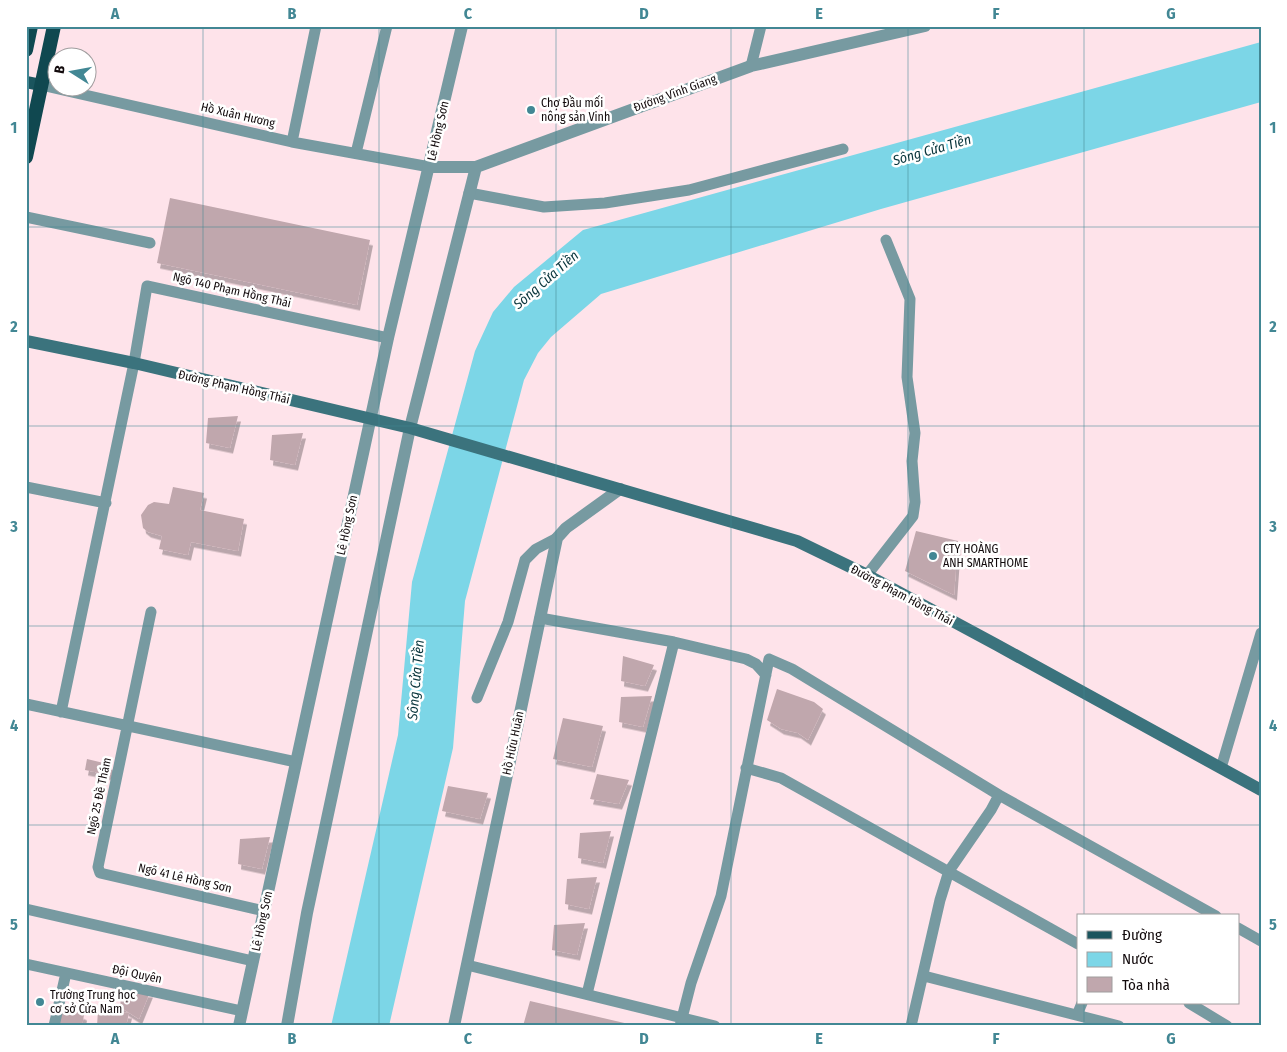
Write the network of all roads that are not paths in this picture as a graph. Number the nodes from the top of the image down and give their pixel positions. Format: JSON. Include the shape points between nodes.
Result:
{"nodes":[{"id":1,"x":31,"y":26,"type":"edge"},
{"id":2,"x":54,"y":26,"type":"edge"},
{"id":3,"x":316,"y":26,"type":"edge"},
{"id":4,"x":387,"y":26,"type":"edge"},
{"id":5,"x":462,"y":26,"type":"edge"},
{"id":6,"x":762,"y":26,"type":"edge"},
{"id":7,"x":925,"y":26,"type":"edge"},
{"id":8,"x":26,"y":50,"type":"edge"},
{"id":9,"x":751,"y":66,"type":"junction"},
{"id":10,"x":26,"y":82,"type":"edge"},
{"id":11,"x":41,"y":85,"type":"junction"},
{"id":12,"x":292,"y":142,"type":"junction"},
{"id":13,"x":843,"y":149,"type":"dead end"},
{"id":14,"x":356,"y":153,"type":"junction"},
{"id":15,"x":26,"y":157,"type":"edge"},
{"id":16,"x":430,"y":167,"type":"junction"},
{"id":17,"x":476,"y":167,"type":"junction"},
{"id":18,"x":469,"y":193,"type":"junction"},
{"id":19,"x":26,"y":218,"type":"edge"},
{"id":20,"x":886,"y":240,"type":"dead end"},
{"id":21,"x":150,"y":244,"type":"dead end"},
{"id":22,"x":388,"y":338,"type":"junction"},
{"id":23,"x":26,"y":342,"type":"edge"},
{"id":24,"x":134,"y":363,"type":"junction"},
{"id":25,"x":370,"y":419,"type":"junction"},
{"id":26,"x":410,"y":428,"type":"junction"},
{"id":27,"x":26,"y":487,"type":"edge"},
{"id":28,"x":620,"y":490,"type":"junction"},
{"id":29,"x":106,"y":503,"type":"junction"},
{"id":30,"x":557,"y":538,"type":"junction"},
{"id":31,"x":867,"y":575,"type":"junction"},
{"id":32,"x":151,"y":612,"type":"dead end"},
{"id":33,"x":540,"y":618,"type":"junction"},
{"id":34,"x":1261,"y":633,"type":"edge"},
{"id":35,"x":674,"y":642,"type":"junction"},
{"id":36,"x":766,"y":675,"type":"junction"},
{"id":37,"x":477,"y":698,"type":"dead end"},
{"id":38,"x":26,"y":704,"type":"edge"},
{"id":39,"x":61,"y":712,"type":"junction"},
{"id":40,"x":128,"y":726,"type":"junction"},
{"id":41,"x":296,"y":762,"type":"junction"},
{"id":42,"x":746,"y":768,"type":"junction"},
{"id":43,"x":1221,"y":768,"type":"junction"},
{"id":44,"x":1261,"y":790,"type":"edge"},
{"id":45,"x":999,"y":795,"type":"junction"},
{"id":46,"x":949,"y":871,"type":"junction"},
{"id":47,"x":100,"y":873,"type":"joint"},
{"id":48,"x":26,"y":909,"type":"edge"},
{"id":49,"x":264,"y":911,"type":"junction"},
{"id":50,"x":1212,"y":914,"type":"edge"},
{"id":51,"x":1240,"y":929,"type":"edge"},
{"id":52,"x":1261,"y":941,"type":"edge"},
{"id":53,"x":1077,"y":943,"type":"edge"},
{"id":54,"x":253,"y":960,"type":"junction"},
{"id":55,"x":26,"y":964,"type":"edge"},
{"id":56,"x":467,"y":965,"type":"junction"},
{"id":57,"x":66,"y":973,"type":"junction"},
{"id":58,"x":924,"y":976,"type":"junction"},
{"id":59,"x":587,"y":994,"type":"junction"},
{"id":60,"x":1082,"y":1004,"type":"edge"},
{"id":61,"x":1191,"y":1004,"type":"edge"},
{"id":62,"x":242,"y":1011,"type":"junction"},
{"id":63,"x":1078,"y":1015,"type":"junction"},
{"id":64,"x":681,"y":1022,"type":"edge"},
{"id":65,"x":54,"y":1026,"type":"edge"},
{"id":66,"x":239,"y":1026,"type":"edge"},
{"id":67,"x":287,"y":1026,"type":"edge"},
{"id":68,"x":454,"y":1026,"type":"edge"},
{"id":69,"x":715,"y":1026,"type":"edge"},
{"id":70,"x":911,"y":1026,"type":"edge"},
{"id":71,"x":1119,"y":1026,"type":"edge"},
{"id":72,"x":1227,"y":1026,"type":"edge"}],
"edges":[{"from":1,"to":8,"type":"highway"},
{"from":2,"to":11,"type":"highway"},
{"from":3,"to":12,"type":"street"},
{"from":4,"to":14,"type":"street"},
{"from":5,"to":16,"type":"street","name":"Lê Hồng Sơn"},
{"from":6,"to":9,"type":"street"},
{"from":7,"to":9,"type":"street","name":"Đường Vĩnh Giang"},
{"from":9,"to":17,"type":"street","name":"Đường Vĩnh Giang"},
{"from":10,"to":11,"type":"main road"},
{"from":11,"to":12,"type":"street","name":"Hồ Xuân Hương"},
{"from":11,"to":15,"type":"highway"},
{"from":12,"to":14,"type":"street","name":"Hồ Xuân Hương"},
{"from":13,"to":18,"type":"street","via":[[689,190],[605,204],[544,207]]},
{"from":14,"to":16,"type":"street","name":"Hồ Xuân Hương"},
{"from":16,"to":17,"type":"street","name":"Đường Vĩnh Giang"},
{"from":16,"to":22,"type":"street","name":"Lê Hồng Sơn"},
{"from":17,"to":18,"type":"street"},
{"from":18,"to":26,"type":"street"},
{"from":19,"to":21,"type":"street"},
{"from":20,"to":31,"type":"street","via":[[910,299],[907,376],[916,433],[912,460],[915,502],[913,516]]},
{"from":22,"to":24,"type":"street","name":"Ngõ 140 Phạm Hồng Thái","via":[[147,286]]},
{"from":22,"to":25,"type":"street","name":"Lê Hồng Sơn"},
{"from":23,"to":24,"type":"main road","name":"Đường Phạm Hồng Thái"},
{"from":24,"to":25,"type":"main road","name":"Đường Phạm Hồng Thái"},
{"from":24,"to":29,"type":"street"},
{"from":25,"to":26,"type":"main road","name":"Đường Phạm Hồng Thái"},
{"from":25,"to":41,"type":"street","name":"Lê Hồng Sơn"},
{"from":26,"to":28,"type":"main road","name":"Đường Phạm Hồng Thái"},
{"from":26,"to":67,"type":"street","via":[[307,913]]},
{"from":27,"to":29,"type":"street"},
{"from":28,"to":30,"type":"street"},
{"from":28,"to":31,"type":"main road","name":"Đường Phạm Hồng Thái","via":[[797,542]]},
{"from":29,"to":39,"type":"street"},
{"from":30,"to":33,"type":"street","name":"Hồ Hữu Huân"},
{"from":30,"to":37,"type":"street","via":[[536,549],[525,560],[508,622]]},
{"from":31,"to":43,"type":"main road","name":"Đường Phạm Hồng Thái"},
{"from":32,"to":40,"type":"street","name":"Ngõ 25 Đề Thám"},
{"from":33,"to":35,"type":"street"},
{"from":33,"to":56,"type":"street","name":"Hồ Hữu Huân"},
{"from":34,"to":43,"type":"street"},
{"from":35,"to":36,"type":"street","via":[[746,659]]},
{"from":35,"to":59,"type":"street"},
{"from":36,"to":42,"type":"street"},
{"from":36,"to":45,"type":"street","via":[[769,659],[792,668]]},
{"from":38,"to":39,"type":"street"},
{"from":39,"to":40,"type":"street"},
{"from":40,"to":41,"type":"street"},
{"from":40,"to":47,"type":"street","name":"Ngõ 25 Đề Thám","via":[[98,867]]},
{"from":41,"to":49,"type":"street","name":"Lê Hồng Sơn"},
{"from":42,"to":46,"type":"street","via":[[781,778]]},
{"from":42,"to":64,"type":"street","via":[[721,896]]},
{"from":43,"to":44,"type":"main road","name":"Đường Phạm Hồng Thái"},
{"from":45,"to":46,"type":"street"},
{"from":45,"to":50,"type":"street"},
{"from":46,"to":53,"type":"street"},
{"from":46,"to":58,"type":"street"},
{"from":47,"to":49,"type":"street","name":"Ngõ 41 Lê Hồng Sơn"},
{"from":48,"to":54,"type":"street"},
{"from":49,"to":54,"type":"street","name":"Lê Hồng Sơn"},
{"from":51,"to":52,"type":"street"},
{"from":54,"to":62,"type":"street","name":"Lê Hồng Sơn"},
{"from":55,"to":57,"type":"street","name":"Đội Quyên"},
{"from":56,"to":59,"type":"street"},
{"from":56,"to":68,"type":"street","name":"Hồ Hữu Huân"},
{"from":57,"to":62,"type":"street","name":"Đội Quyên"},
{"from":57,"to":65,"type":"street"},
{"from":58,"to":63,"type":"street"},
{"from":58,"to":70,"type":"street"},
{"from":59,"to":64,"type":"street"},
{"from":60,"to":63,"type":"street"},
{"from":61,"to":72,"type":"street"},
{"from":62,"to":66,"type":"street","name":"Lê Hồng Sơn"},
{"from":63,"to":71,"type":"street"},
{"from":64,"to":69,"type":"street"}]}
